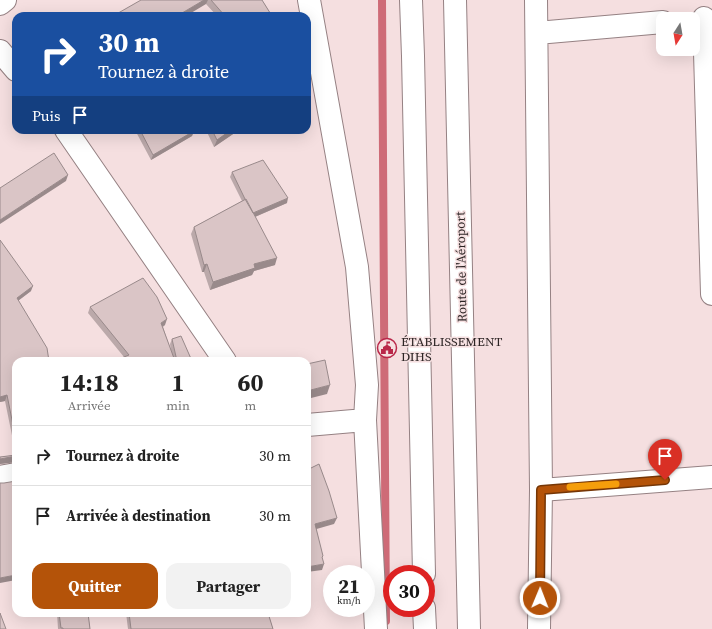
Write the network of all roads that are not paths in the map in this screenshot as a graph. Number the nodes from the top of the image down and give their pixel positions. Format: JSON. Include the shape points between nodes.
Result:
{"nodes":[{"id":1,"x":5,"y":0,"type":"edge"},
{"id":2,"x":309,"y":0,"type":"edge"},
{"id":3,"x":411,"y":0,"type":"edge"},
{"id":4,"x":455,"y":0,"type":"edge"},
{"id":5,"x":536,"y":0,"type":"edge"},
{"id":6,"x":0,"y":4,"type":"edge"},
{"id":7,"x":703,"y":18,"type":"edge"},
{"id":8,"x":656,"y":23,"type":"edge"},
{"id":9,"x":537,"y":32,"type":"junction"},
{"id":10,"x":0,"y":51,"type":"edge"},
{"id":11,"x":12,"y":65,"type":"edge"},
{"id":12,"x":69,"y":134,"type":"edge"},
{"id":13,"x":712,"y":294,"type":"edge"},
{"id":14,"x":222,"y":357,"type":"edge"},
{"id":15,"x":365,"y":420,"type":"junction"},
{"id":16,"x":311,"y":425,"type":"edge"},
{"id":17,"x":12,"y":475,"type":"edge"},
{"id":18,"x":0,"y":477,"type":"edge"},
{"id":19,"x":712,"y":477,"type":"edge"},
{"id":20,"x":541,"y":490,"type":"junction"},
{"id":21,"x":424,"y":565,"type":"edge"},
{"id":22,"x":424,"y":617,"type":"edge"},
{"id":23,"x":376,"y":629,"type":"edge"},
{"id":24,"x":425,"y":629,"type":"edge"},
{"id":25,"x":469,"y":629,"type":"edge"},
{"id":26,"x":539,"y":629,"type":"edge"}],
"edges":[{"from":1,"to":6,"type":"main road"},
{"from":2,"to":15,"type":"main road","via":[[357,267],[367,385]]},
{"from":3,"to":21,"type":"main road"},
{"from":4,"to":25,"type":"main road","name":"Route de l'Aéroport"},
{"from":5,"to":9,"type":"main road"},
{"from":7,"to":13,"type":"main road"},
{"from":8,"to":9,"type":"main road"},
{"from":9,"to":20,"type":"main road"},
{"from":10,"to":11,"type":"main road"},
{"from":12,"to":14,"type":"main road"},
{"from":15,"to":16,"type":"main road"},
{"from":15,"to":23,"type":"main road"},
{"from":17,"to":18,"type":"main road"},
{"from":19,"to":20,"type":"main road"},
{"from":20,"to":26,"type":"main road"},
{"from":22,"to":24,"type":"main road"}]}
